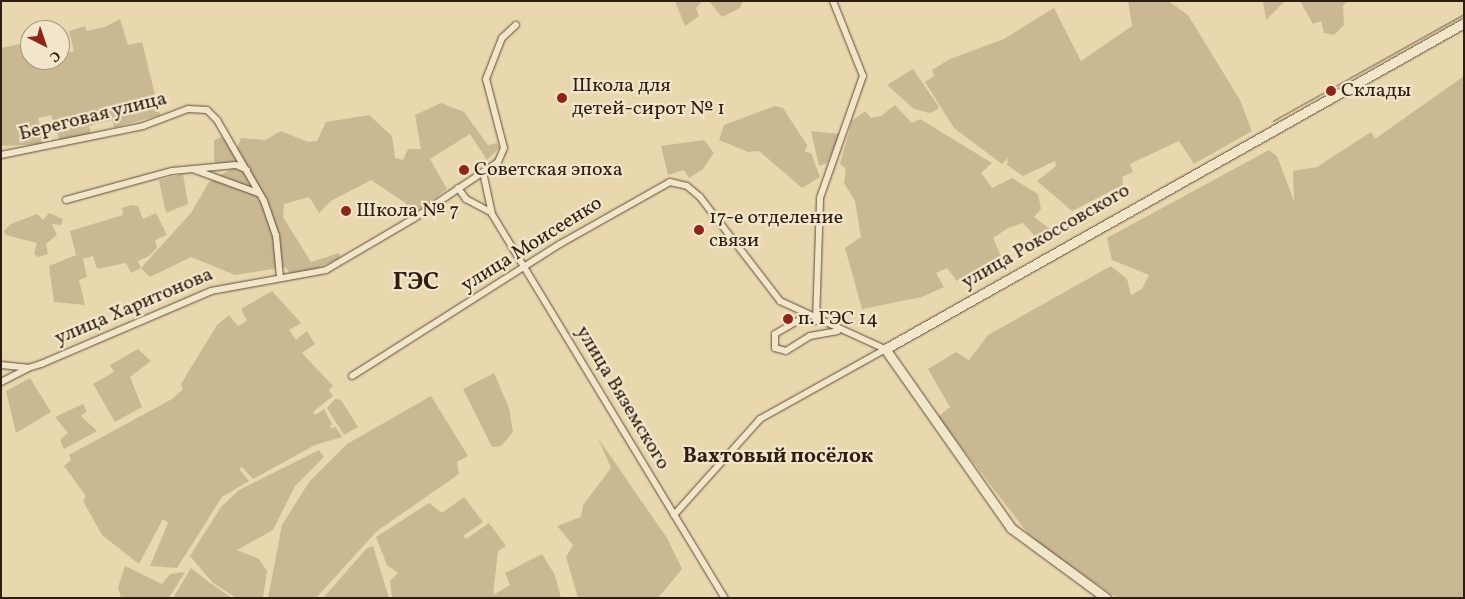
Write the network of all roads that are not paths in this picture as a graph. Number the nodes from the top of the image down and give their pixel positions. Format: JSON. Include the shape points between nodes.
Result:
{"nodes":[{"id":1,"x":833,"y":1,"type":"edge"},
{"id":2,"x":1464,"y":23,"type":"edge"},
{"id":3,"x":516,"y":26,"type":"dead end"},
{"id":4,"x":1,"y":155,"type":"edge"},
{"id":5,"x":192,"y":169,"type":"junction"},
{"id":6,"x":248,"y":171,"type":"junction"},
{"id":7,"x":483,"y":172,"type":"junction"},
{"id":8,"x":458,"y":188,"type":"junction"},
{"id":9,"x":489,"y":192,"type":"junction"},
{"id":10,"x":260,"y":194,"type":"junction"},
{"id":11,"x":66,"y":200,"type":"dead end"},
{"id":12,"x":475,"y":202,"type":"junction"},
{"id":13,"x":492,"y":214,"type":"junction"},
{"id":14,"x":524,"y":268,"type":"junction"},
{"id":15,"x":280,"y":277,"type":"junction"},
{"id":16,"x":806,"y":316,"type":"junction"},
{"id":17,"x":816,"y":320,"type":"junction"},
{"id":18,"x":839,"y":331,"type":"junction"},
{"id":19,"x":884,"y":349,"type":"junction"},
{"id":20,"x":1,"y":364,"type":"edge"},
{"id":21,"x":28,"y":368,"type":"junction"},
{"id":22,"x":352,"y":376,"type":"dead end"},
{"id":23,"x":1,"y":382,"type":"edge"},
{"id":24,"x":674,"y":515,"type":"junction"},
{"id":25,"x":725,"y":598,"type":"edge"},
{"id":26,"x":1106,"y":598,"type":"edge"}],
"edges":[{"from":1,"to":17,"type":"street","via":[[863,76],[820,198]]},
{"from":2,"to":19,"type":"street","name":"улица Рокоссовского"},
{"from":3,"to":7,"type":"street","name":"улица Харитонова","via":[[502,38],[486,79],[504,148],[498,162]]},
{"from":4,"to":6,"type":"street","name":"Береговая улица","via":[[143,126],[200,108],[217,120]]},
{"from":5,"to":6,"type":"street","via":[[236,165]]},
{"from":5,"to":10,"type":"street"},
{"from":5,"to":11,"type":"street","via":[[155,174]]},
{"from":6,"to":10,"type":"street"},
{"from":7,"to":8,"type":"street","name":"улица Харитонова"},
{"from":7,"to":9,"type":"street"},
{"from":8,"to":12,"type":"street"},
{"from":8,"to":15,"type":"street","name":"улица Харитонова","via":[[334,267]]},
{"from":9,"to":12,"type":"street"},
{"from":9,"to":13,"type":"street"},
{"from":10,"to":15,"type":"street","via":[[276,235]]},
{"from":12,"to":13,"type":"street"},
{"from":13,"to":14,"type":"street","name":"улица Вяземского"},
{"from":14,"to":16,"type":"street","name":"улица Моисеенко","via":[[656,188],[680,183],[700,197],[772,293]]},
{"from":14,"to":22,"type":"street","name":"улица Моисеенко"},
{"from":14,"to":24,"type":"street","name":"улица Вяземского"},
{"from":15,"to":21,"type":"street","name":"улица Харитонова","via":[[211,291]]},
{"from":16,"to":17,"type":"street","name":"улица Моисеенко"},
{"from":16,"to":18,"type":"street","via":[[774,334],[775,348],[786,351],[810,336]]},
{"from":17,"to":18,"type":"street","name":"улица Моисеенко"},
{"from":18,"to":19,"type":"street","name":"улица Моисеенко"},
{"from":19,"to":24,"type":"street","name":"улица Рокоссовского","via":[[760,419]]},
{"from":19,"to":26,"type":"street","via":[[1011,528]]},
{"from":20,"to":21,"type":"street"},
{"from":21,"to":23,"type":"street","name":"улица Харитонова"},
{"from":24,"to":25,"type":"street","name":"улица Вяземского"}]}
